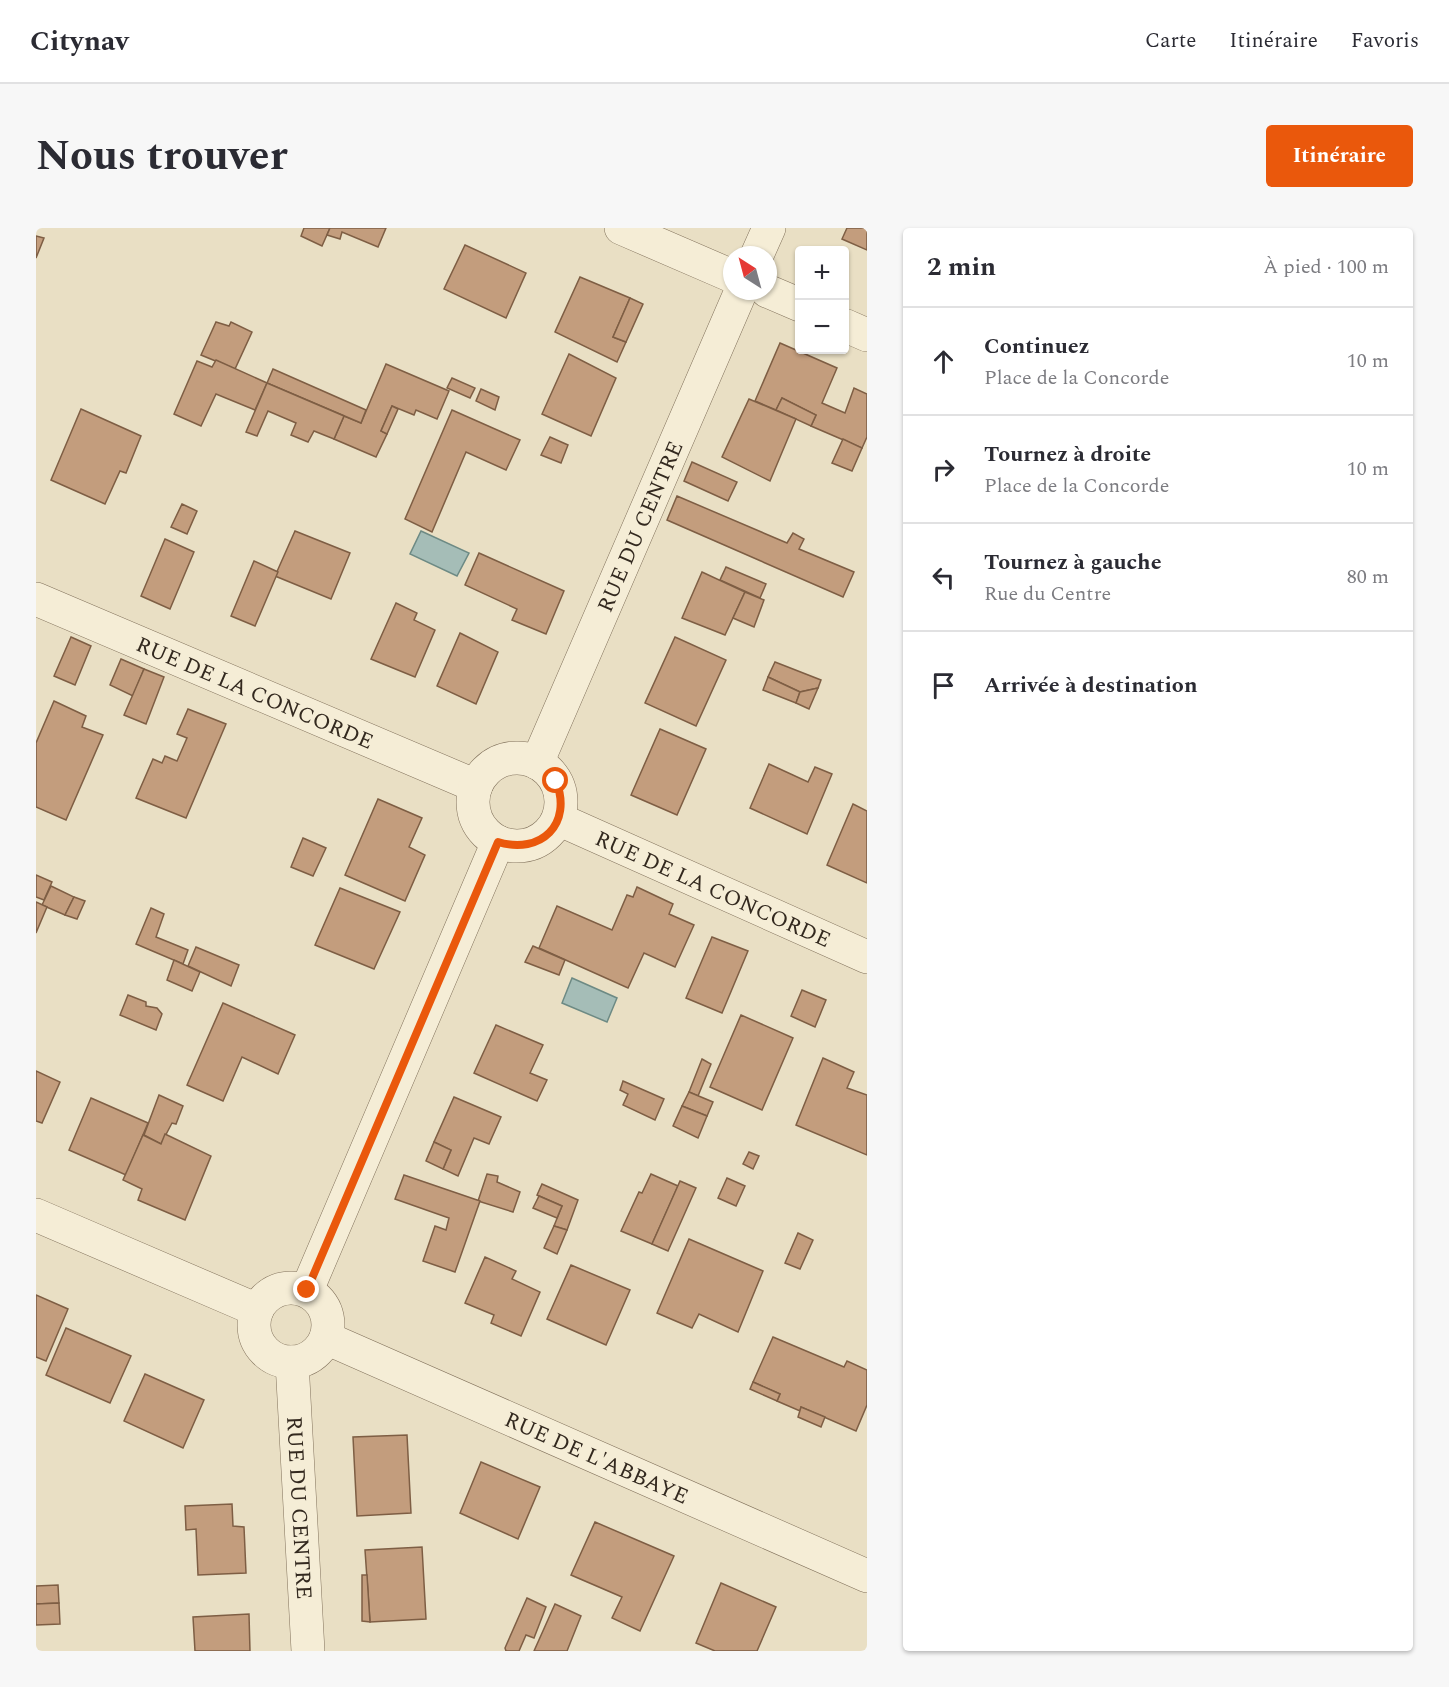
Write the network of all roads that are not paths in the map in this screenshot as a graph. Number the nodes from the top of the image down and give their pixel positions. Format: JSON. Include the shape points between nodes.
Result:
{"nodes":[{"id":1,"x":621,"y":228,"type":"edge"},
{"id":2,"x":769,"y":228,"type":"edge"},
{"id":3,"x":761,"y":246,"type":"edge"},
{"id":4,"x":723,"y":272,"type":"edge"},
{"id":5,"x":777,"y":295,"type":"edge"},
{"id":6,"x":737,"y":300,"type":"edge"},
{"id":7,"x":795,"y":303,"type":"edge"},
{"id":8,"x":849,"y":327,"type":"edge"},
{"id":9,"x":867,"y":335,"type":"edge"},
{"id":10,"x":36,"y":599,"type":"edge"},
{"id":11,"x":537,"y":763,"type":"junction"},
{"id":12,"x":476,"y":786,"type":"junction"},
{"id":13,"x":558,"y":819,"type":"junction"},
{"id":14,"x":498,"y":842,"type":"junction"},
{"id":15,"x":867,"y":957,"type":"edge"},
{"id":16,"x":36,"y":1215,"type":"edge"},
{"id":17,"x":307,"y":1290,"type":"junction"},
{"id":18,"x":257,"y":1310,"type":"junction"},
{"id":19,"x":326,"y":1338,"type":"junction"},
{"id":20,"x":291,"y":1362,"type":"junction"},
{"id":21,"x":867,"y":1576,"type":"edge"},
{"id":22,"x":308,"y":1651,"type":"edge"}],
"edges":[{"from":1,"to":4,"type":"street"},
{"from":2,"to":3,"type":"street"},
{"from":5,"to":7,"type":"street"},
{"from":6,"to":11,"type":"street","name":"RUE DU CENTRE"},
{"from":8,"to":9,"type":"street"},
{"from":10,"to":12,"type":"street","name":"RUE DE LA CONCORDE"},
{"from":11,"to":12,"type":"street","via":[[525,759],[501,761],[490,767]]},
{"from":11,"to":13,"type":"street","via":[[548,770],[561,793]]},
{"from":12,"to":14,"type":"street","via":[[474,812],[483,829]]},
{"from":13,"to":14,"type":"street","via":[[550,832],[526,846]]},
{"from":13,"to":15,"type":"street","name":"RUE DE LA CONCORDE"},
{"from":14,"to":17,"type":"street"},
{"from":16,"to":18,"type":"street"},
{"from":17,"to":18,"type":"street","via":[[274,1291]]},
{"from":17,"to":19,"type":"street","via":[[325,1308],[329,1321]]},
{"from":18,"to":20,"type":"street","via":[[254,1328],[262,1348],[271,1356]]},
{"from":19,"to":20,"type":"street","via":[[315,1354]]},
{"from":19,"to":21,"type":"street","name":"RUE DE L'ABBAYE"},
{"from":20,"to":22,"type":"street","name":"RUE DU CENTRE"}]}
